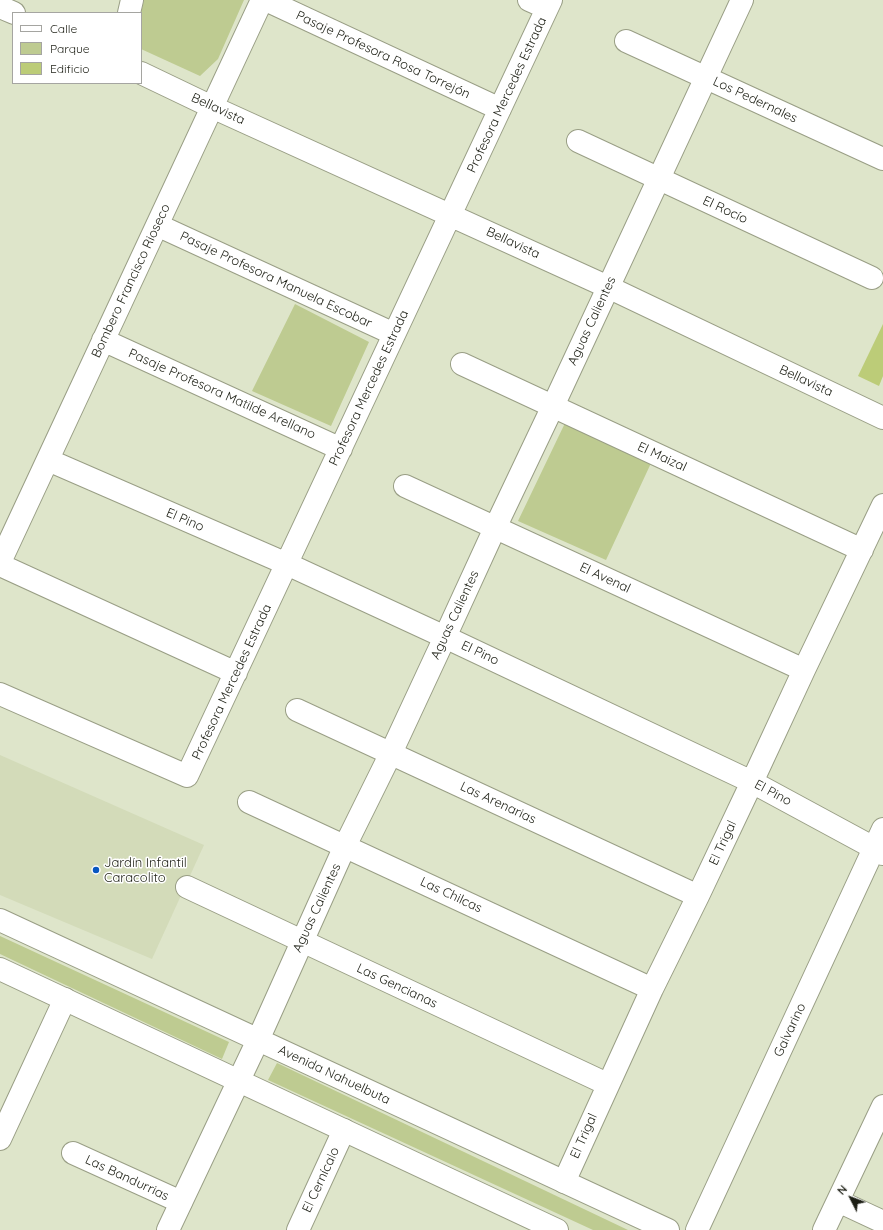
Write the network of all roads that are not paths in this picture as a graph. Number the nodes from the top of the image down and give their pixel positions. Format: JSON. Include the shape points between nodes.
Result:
{"nodes":[{"id":1,"x":16,"y":0,"type":"edge"},
{"id":2,"x":132,"y":0,"type":"edge"},
{"id":3,"x":262,"y":0,"type":"edge"},
{"id":4,"x":266,"y":0,"type":"edge"},
{"id":5,"x":742,"y":0,"type":"edge"},
{"id":6,"x":542,"y":3,"type":"edge"},
{"id":7,"x":0,"y":7,"type":"edge"},
{"id":8,"x":13,"y":12,"type":"edge"},
{"id":9,"x":129,"y":12,"type":"edge"},
{"id":10,"x":12,"y":13,"type":"edge"},
{"id":11,"x":626,"y":41,"type":"dead end"},
{"id":12,"x":142,"y":73,"type":"edge"},
{"id":13,"x":706,"y":77,"type":"junction"},
{"id":14,"x":212,"y":107,"type":"junction"},
{"id":15,"x":500,"y":109,"type":"junction"},
{"id":16,"x":578,"y":142,"type":"dead end"},
{"id":17,"x":883,"y":159,"type":"edge"},
{"id":18,"x":659,"y":179,"type":"junction"},
{"id":19,"x":450,"y":215,"type":"junction"},
{"id":20,"x":157,"y":225,"type":"junction"},
{"id":21,"x":872,"y":278,"type":"dead end"},
{"id":22,"x":608,"y":287,"type":"junction"},
{"id":23,"x":394,"y":334,"type":"junction"},
{"id":24,"x":103,"y":340,"type":"junction"},
{"id":25,"x":462,"y":364,"type":"dead end"},
{"id":26,"x":553,"y":406,"type":"junction"},
{"id":27,"x":883,"y":418,"type":"edge"},
{"id":28,"x":341,"y":448,"type":"junction"},
{"id":29,"x":48,"y":460,"type":"junction"},
{"id":30,"x":405,"y":486,"type":"dead end"},
{"id":31,"x":883,"y":505,"type":"edge"},
{"id":32,"x":495,"y":528,"type":"junction"},
{"id":33,"x":862,"y":550,"type":"junction"},
{"id":34,"x":0,"y":562,"type":"edge"},
{"id":35,"x":287,"y":564,"type":"junction"},
{"id":36,"x":0,"y":565,"type":"edge"},
{"id":37,"x":445,"y":637,"type":"junction"},
{"id":38,"x":804,"y":670,"type":"junction"},
{"id":39,"x":236,"y":673,"type":"junction"},
{"id":40,"x":0,"y":694,"type":"edge"},
{"id":41,"x":297,"y":710,"type":"dead end"},
{"id":42,"x":391,"y":753,"type":"junction"},
{"id":43,"x":752,"y":782,"type":"junction"},
{"id":44,"x":249,"y":802,"type":"dead end"},
{"id":45,"x":880,"y":844,"type":"edge"},
{"id":46,"x":345,"y":846,"type":"junction"},
{"id":47,"x":187,"y":887,"type":"dead end"},
{"id":48,"x":698,"y":896,"type":"junction"},
{"id":49,"x":0,"y":920,"type":"edge"},
{"id":50,"x":302,"y":941,"type":"junction"},
{"id":51,"x":0,"y":969,"type":"edge"},
{"id":52,"x":652,"y":989,"type":"junction"},
{"id":53,"x":65,"y":999,"type":"junction"},
{"id":54,"x":258,"y":1040,"type":"junction"},
{"id":55,"x":238,"y":1081,"type":"junction"},
{"id":56,"x":607,"y":1084,"type":"junction"},
{"id":57,"x":883,"y":1108,"type":"edge"},
{"id":58,"x":2,"y":1130,"type":"edge"},
{"id":59,"x":344,"y":1130,"type":"junction"},
{"id":60,"x":73,"y":1153,"type":"dead end"},
{"id":61,"x":564,"y":1182,"type":"junction"},
{"id":62,"x":838,"y":1201,"type":"junction"},
{"id":63,"x":181,"y":1202,"type":"junction"},
{"id":64,"x":883,"y":1222,"type":"edge"},
{"id":65,"x":168,"y":1230,"type":"edge"},
{"id":66,"x":298,"y":1230,"type":"edge"},
{"id":67,"x":557,"y":1230,"type":"edge"},
{"id":68,"x":668,"y":1230,"type":"edge"},
{"id":69,"x":697,"y":1230,"type":"edge"},
{"id":70,"x":824,"y":1230,"type":"edge"}],
"edges":[{"from":1,"to":8,"type":"street"},
{"from":2,"to":9,"type":"street"},
{"from":3,"to":14,"type":"street","name":"Bombero Francisco Rioseco"},
{"from":4,"to":15,"type":"street","name":"Pasaje Profesora Rosa Torrejón"},
{"from":5,"to":13,"type":"street","name":"Aguas Calientes"},
{"from":6,"to":15,"type":"street","name":"Profesora Mercedes Estrada"},
{"from":7,"to":10,"type":"street"},
{"from":11,"to":13,"type":"street","name":"Los Pedernales"},
{"from":12,"to":14,"type":"street","name":"Bellavista"},
{"from":13,"to":17,"type":"street","name":"Los Pedernales"},
{"from":13,"to":18,"type":"street","name":"Aguas Calientes"},
{"from":14,"to":19,"type":"street","name":"Bellavista"},
{"from":14,"to":20,"type":"street","name":"Bombero Francisco Rioseco"},
{"from":15,"to":19,"type":"street","name":"Profesora Mercedes Estrada"},
{"from":16,"to":18,"type":"street","name":"El Rocío"},
{"from":18,"to":21,"type":"street","name":"El Rocío"},
{"from":18,"to":22,"type":"street","name":"Aguas Calientes"},
{"from":19,"to":22,"type":"street","name":"Bellavista"},
{"from":19,"to":23,"type":"street","name":"Profesora Mercedes Estrada"},
{"from":20,"to":23,"type":"street","name":"Pasaje Profesora Manuela Escobar"},
{"from":20,"to":24,"type":"street","name":"Bombero Francisco Rioseco"},
{"from":22,"to":26,"type":"street","name":"Aguas Calientes"},
{"from":22,"to":27,"type":"street","name":"Bellavista"},
{"from":23,"to":28,"type":"street","name":"Profesora Mercedes Estrada"},
{"from":24,"to":28,"type":"street","name":"Pasaje Profesora Matilde Arellano"},
{"from":24,"to":29,"type":"street","name":"Bombero Francisco Rioseco"},
{"from":25,"to":26,"type":"street","name":"El Maizal"},
{"from":26,"to":32,"type":"street","name":"Aguas Calientes"},
{"from":26,"to":33,"type":"street","name":"El Maizal"},
{"from":28,"to":35,"type":"street","name":"Profesora Mercedes Estrada"},
{"from":29,"to":34,"type":"street","name":"Bombero Francisco Rioseco"},
{"from":29,"to":35,"type":"street","name":"El Pino"},
{"from":30,"to":32,"type":"street","name":"El Avenal"},
{"from":31,"to":33,"type":"street","name":"El Trigal"},
{"from":32,"to":37,"type":"street","name":"Aguas Calientes"},
{"from":32,"to":38,"type":"street","name":"El Avenal"},
{"from":33,"to":38,"type":"street","name":"El Trigal"},
{"from":35,"to":37,"type":"street","name":"El Pino"},
{"from":35,"to":39,"type":"street","name":"Profesora Mercedes Estrada"},
{"from":36,"to":39,"type":"street"},
{"from":37,"to":42,"type":"street","name":"Aguas Calientes"},
{"from":37,"to":43,"type":"street","name":"El Pino"},
{"from":38,"to":43,"type":"street","name":"El Trigal"},
{"from":39,"to":40,"type":"street","name":"Profesora Mercedes Estrada","via":[[187,776]]},
{"from":41,"to":42,"type":"street","name":"Las Arenarias"},
{"from":42,"to":46,"type":"street","name":"Aguas Calientes"},
{"from":42,"to":48,"type":"street","name":"Las Arenarias"},
{"from":43,"to":45,"type":"street","name":"El Pino"},
{"from":43,"to":48,"type":"street","name":"El Trigal"},
{"from":44,"to":46,"type":"street","name":"Las Chilcas"},
{"from":45,"to":69,"type":"street","name":"Galvarino"},
{"from":46,"to":50,"type":"street","name":"Aguas Calientes"},
{"from":46,"to":52,"type":"street","name":"Las Chilcas"},
{"from":47,"to":50,"type":"street","name":"Las Gencianas"},
{"from":48,"to":52,"type":"street","name":"El Trigal"},
{"from":49,"to":54,"type":"street","name":"Avenida Nahuelbuta"},
{"from":50,"to":54,"type":"street","name":"Aguas Calientes"},
{"from":50,"to":56,"type":"street","name":"Las Gencianas"},
{"from":51,"to":53,"type":"street"},
{"from":52,"to":56,"type":"street","name":"El Trigal"},
{"from":53,"to":55,"type":"street"},
{"from":53,"to":58,"type":"street"},
{"from":54,"to":55,"type":"street","name":"Aguas Calientes"},
{"from":54,"to":61,"type":"street","name":"Avenida Nahuelbuta"},
{"from":55,"to":59,"type":"street"},
{"from":55,"to":63,"type":"street","name":"Aguas Calientes"},
{"from":56,"to":61,"type":"street","name":"El Trigal"},
{"from":57,"to":62,"type":"street"},
{"from":59,"to":66,"type":"street","name":"El Cernícalo"},
{"from":59,"to":67,"type":"street"},
{"from":60,"to":63,"type":"street","name":"Las Bandurrias"},
{"from":61,"to":68,"type":"street","name":"Avenida Nahuelbuta"},
{"from":62,"to":64,"type":"street"},
{"from":62,"to":70,"type":"street"},
{"from":63,"to":65,"type":"street","name":"Aguas Calientes"}]}
